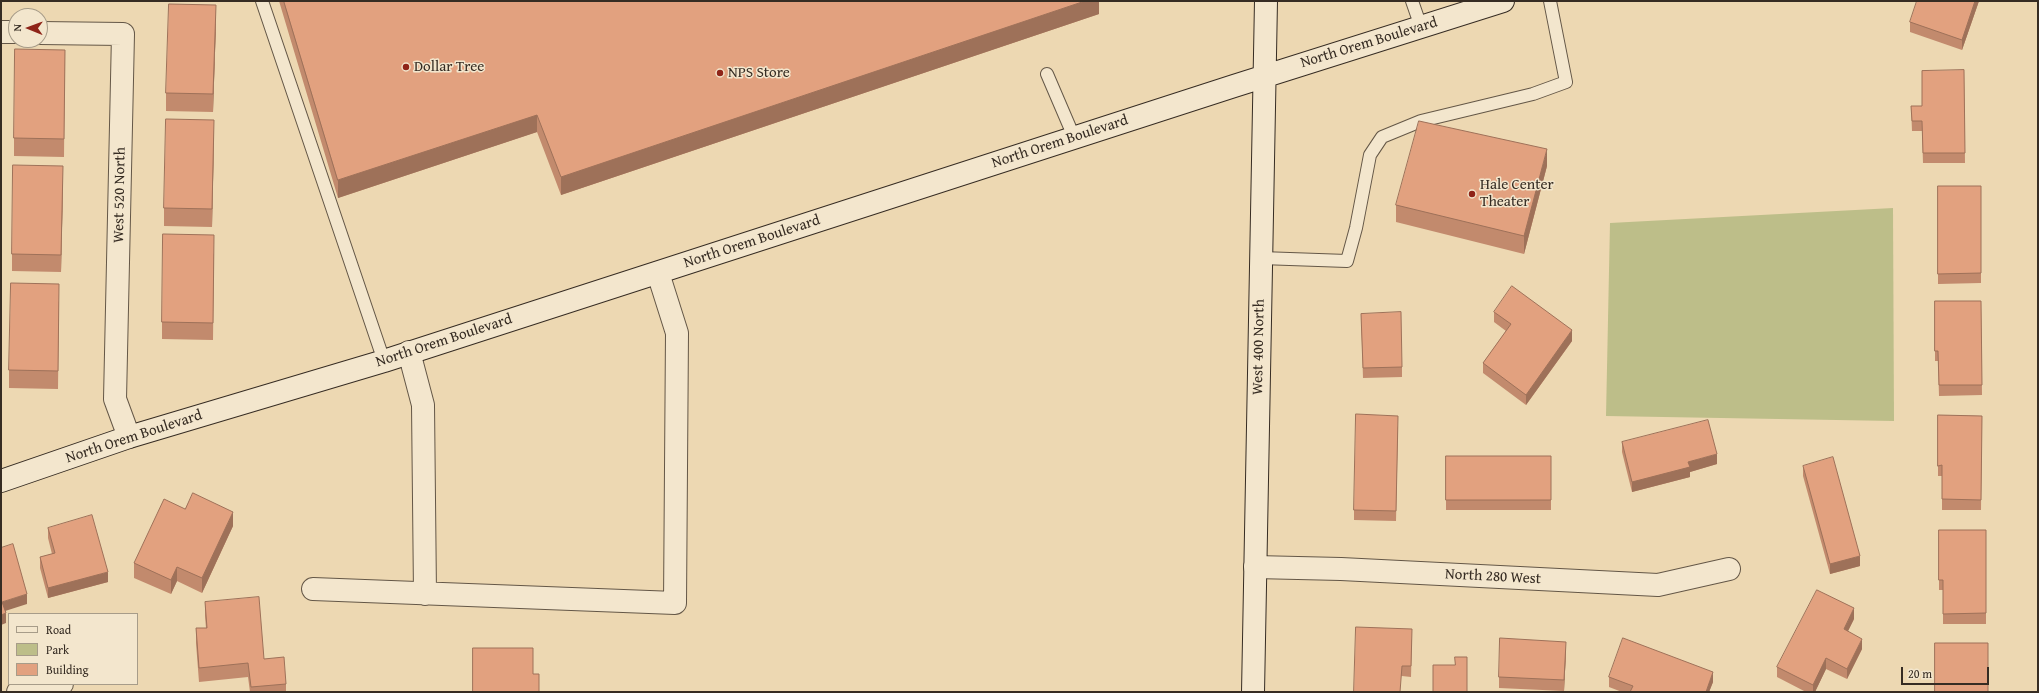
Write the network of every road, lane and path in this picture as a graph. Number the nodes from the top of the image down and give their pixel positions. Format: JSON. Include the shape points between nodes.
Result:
{"nodes":[{"id":1,"x":262,"y":1,"type":"edge"},
{"id":2,"x":1266,"y":1,"type":"edge"},
{"id":3,"x":1412,"y":1,"type":"edge"},
{"id":4,"x":1502,"y":1,"type":"edge"},
{"id":5,"x":1550,"y":1,"type":"edge"},
{"id":6,"x":1421,"y":27,"type":"junction"},
{"id":7,"x":48,"y":33,"type":"edge"},
{"id":8,"x":1047,"y":74,"type":"dead end"},
{"id":9,"x":1265,"y":76,"type":"junction"},
{"id":10,"x":1074,"y":137,"type":"junction"},
{"id":11,"x":1261,"y":258,"type":"junction"},
{"id":12,"x":658,"y":273,"type":"junction"},
{"id":13,"x":409,"y":352,"type":"junction"},
{"id":14,"x":384,"y":360,"type":"junction"},
{"id":15,"x":129,"y":437,"type":"junction"},
{"id":16,"x":1,"y":481,"type":"edge"},
{"id":17,"x":1255,"y":567,"type":"junction"},
{"id":18,"x":1728,"y":569,"type":"dead end"},
{"id":19,"x":313,"y":590,"type":"dead end"},
{"id":20,"x":425,"y":594,"type":"junction"},
{"id":21,"x":41,"y":685,"type":"edge"},
{"id":22,"x":18,"y":692,"type":"edge"},
{"id":23,"x":1253,"y":692,"type":"edge"}],
"edges":[{"from":1,"to":14,"type":"lane"},
{"from":2,"to":9,"type":"street","name":"West 400 North"},
{"from":3,"to":6,"type":"lane"},
{"from":4,"to":6,"type":"street","name":"North Orem Boulevard"},
{"from":5,"to":11,"type":"lane","via":[[1566,82],[1533,94],[1421,121],[1382,136],[1370,155],[1347,261]]},
{"from":6,"to":9,"type":"street","name":"North Orem Boulevard"},
{"from":7,"to":15,"type":"street","name":"West 520 North","via":[[123,34],[115,399]]},
{"from":8,"to":10,"type":"lane"},
{"from":9,"to":10,"type":"street","name":"North Orem Boulevard"},
{"from":9,"to":11,"type":"street","name":"West 400 North"},
{"from":10,"to":12,"type":"street","name":"North Orem Boulevard"},
{"from":11,"to":17,"type":"street","name":"West 400 North"},
{"from":12,"to":13,"type":"street","name":"North Orem Boulevard"},
{"from":12,"to":20,"type":"street","via":[[677,333],[675,602]]},
{"from":13,"to":14,"type":"street","name":"North Orem Boulevard"},
{"from":13,"to":20,"type":"street","via":[[423,405]]},
{"from":14,"to":15,"type":"street","name":"North Orem Boulevard"},
{"from":15,"to":16,"type":"street","name":"North Orem Boulevard"},
{"from":17,"to":18,"type":"street","name":"North 280 West","via":[[1658,585]]},
{"from":17,"to":23,"type":"street","name":"West 400 North"},
{"from":19,"to":20,"type":"street"},
{"from":21,"to":22,"type":"street"}]}
